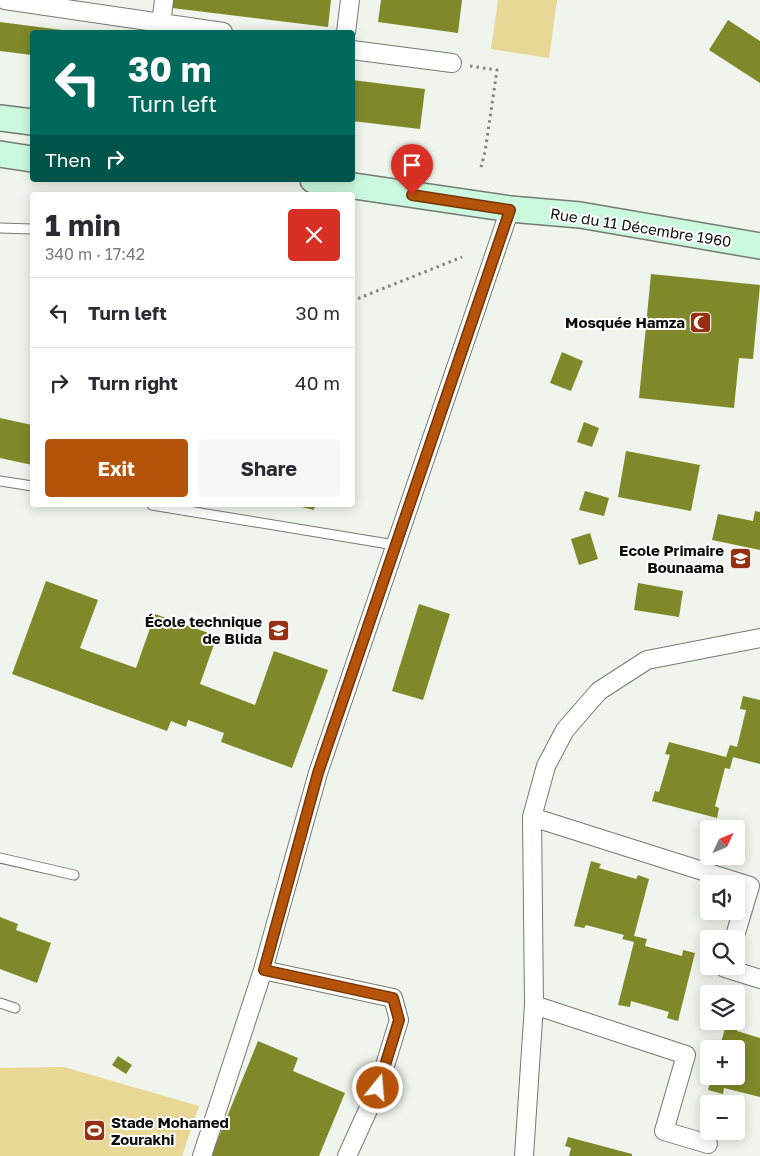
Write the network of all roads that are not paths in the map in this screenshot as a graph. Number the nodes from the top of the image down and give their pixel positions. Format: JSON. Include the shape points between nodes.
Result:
{"nodes":[{"id":1,"x":5,"y":0,"type":"edge"},
{"id":2,"x":164,"y":0,"type":"edge"},
{"id":3,"x":350,"y":0,"type":"edge"},
{"id":4,"x":161,"y":28,"type":"edge"},
{"id":5,"x":192,"y":30,"type":"edge"},
{"id":6,"x":346,"y":30,"type":"edge"},
{"id":7,"x":355,"y":50,"type":"edge"},
{"id":8,"x":452,"y":63,"type":"road end"},
{"id":9,"x":0,"y":118,"type":"edge"},
{"id":10,"x":30,"y":122,"type":"edge"},
{"id":11,"x":0,"y":134,"type":"edge"},
{"id":12,"x":30,"y":138,"type":"edge"},
{"id":13,"x":0,"y":154,"type":"edge"},
{"id":14,"x":30,"y":159,"type":"edge"},
{"id":15,"x":326,"y":182,"type":"edge"},
{"id":16,"x":510,"y":210,"type":"junction"},
{"id":17,"x":0,"y":228,"type":"edge"},
{"id":18,"x":30,"y":229,"type":"edge"},
{"id":19,"x":760,"y":246,"type":"edge"},
{"id":20,"x":0,"y":481,"type":"edge"},
{"id":21,"x":30,"y":486,"type":"edge"},
{"id":22,"x":164,"y":507,"type":"edge"},
{"id":23,"x":396,"y":545,"type":"junction"},
{"id":24,"x":760,"y":638,"type":"edge"},
{"id":25,"x":532,"y":816,"type":"junction"},
{"id":26,"x":0,"y":858,"type":"edge"},
{"id":27,"x":74,"y":875,"type":"dead end"},
{"id":28,"x":737,"y":930,"type":"edge"},
{"id":29,"x":264,"y":970,"type":"junction"},
{"id":30,"x":745,"y":974,"type":"edge"},
{"id":31,"x":760,"y":979,"type":"edge"},
{"id":32,"x":0,"y":1003,"type":"edge"},
{"id":33,"x":534,"y":1004,"type":"junction"},
{"id":34,"x":15,"y":1008,"type":"dead end"},
{"id":35,"x":708,"y":1144,"type":"dead end"},
{"id":36,"x":202,"y":1156,"type":"edge"},
{"id":37,"x":347,"y":1156,"type":"edge"},
{"id":38,"x":524,"y":1156,"type":"edge"}],
"edges":[{"from":1,"to":4,"type":"street"},
{"from":2,"to":4,"type":"street"},
{"from":3,"to":6,"type":"street"},
{"from":4,"to":5,"type":"street"},
{"from":7,"to":8,"type":"street"},
{"from":9,"to":10,"type":"main road"},
{"from":11,"to":12,"type":"main road"},
{"from":13,"to":14,"type":"main road"},
{"from":15,"to":16,"type":"main road","name":"Rue du 11 Décembre 1960"},
{"from":16,"to":19,"type":"main road","name":"Rue du 11 Décembre 1960","via":[[580,215]]},
{"from":16,"to":23,"type":"street"},
{"from":17,"to":18,"type":"lane"},
{"from":20,"to":21,"type":"lane"},
{"from":22,"to":23,"type":"lane"},
{"from":23,"to":29,"type":"street","via":[[318,773]]},
{"from":24,"to":25,"type":"street","via":[[647,660],[599,692],[561,737],[546,766]]},
{"from":25,"to":28,"type":"street","via":[[750,886]]},
{"from":25,"to":33,"type":"street"},
{"from":26,"to":27,"type":"lane"},
{"from":29,"to":36,"type":"street"},
{"from":29,"to":37,"type":"street","via":[[393,998],[399,1020],[378,1088]]},
{"from":30,"to":31,"type":"street"},
{"from":32,"to":34,"type":"lane"},
{"from":33,"to":35,"type":"street","via":[[686,1055],[664,1131]]},
{"from":33,"to":38,"type":"street"}]}
